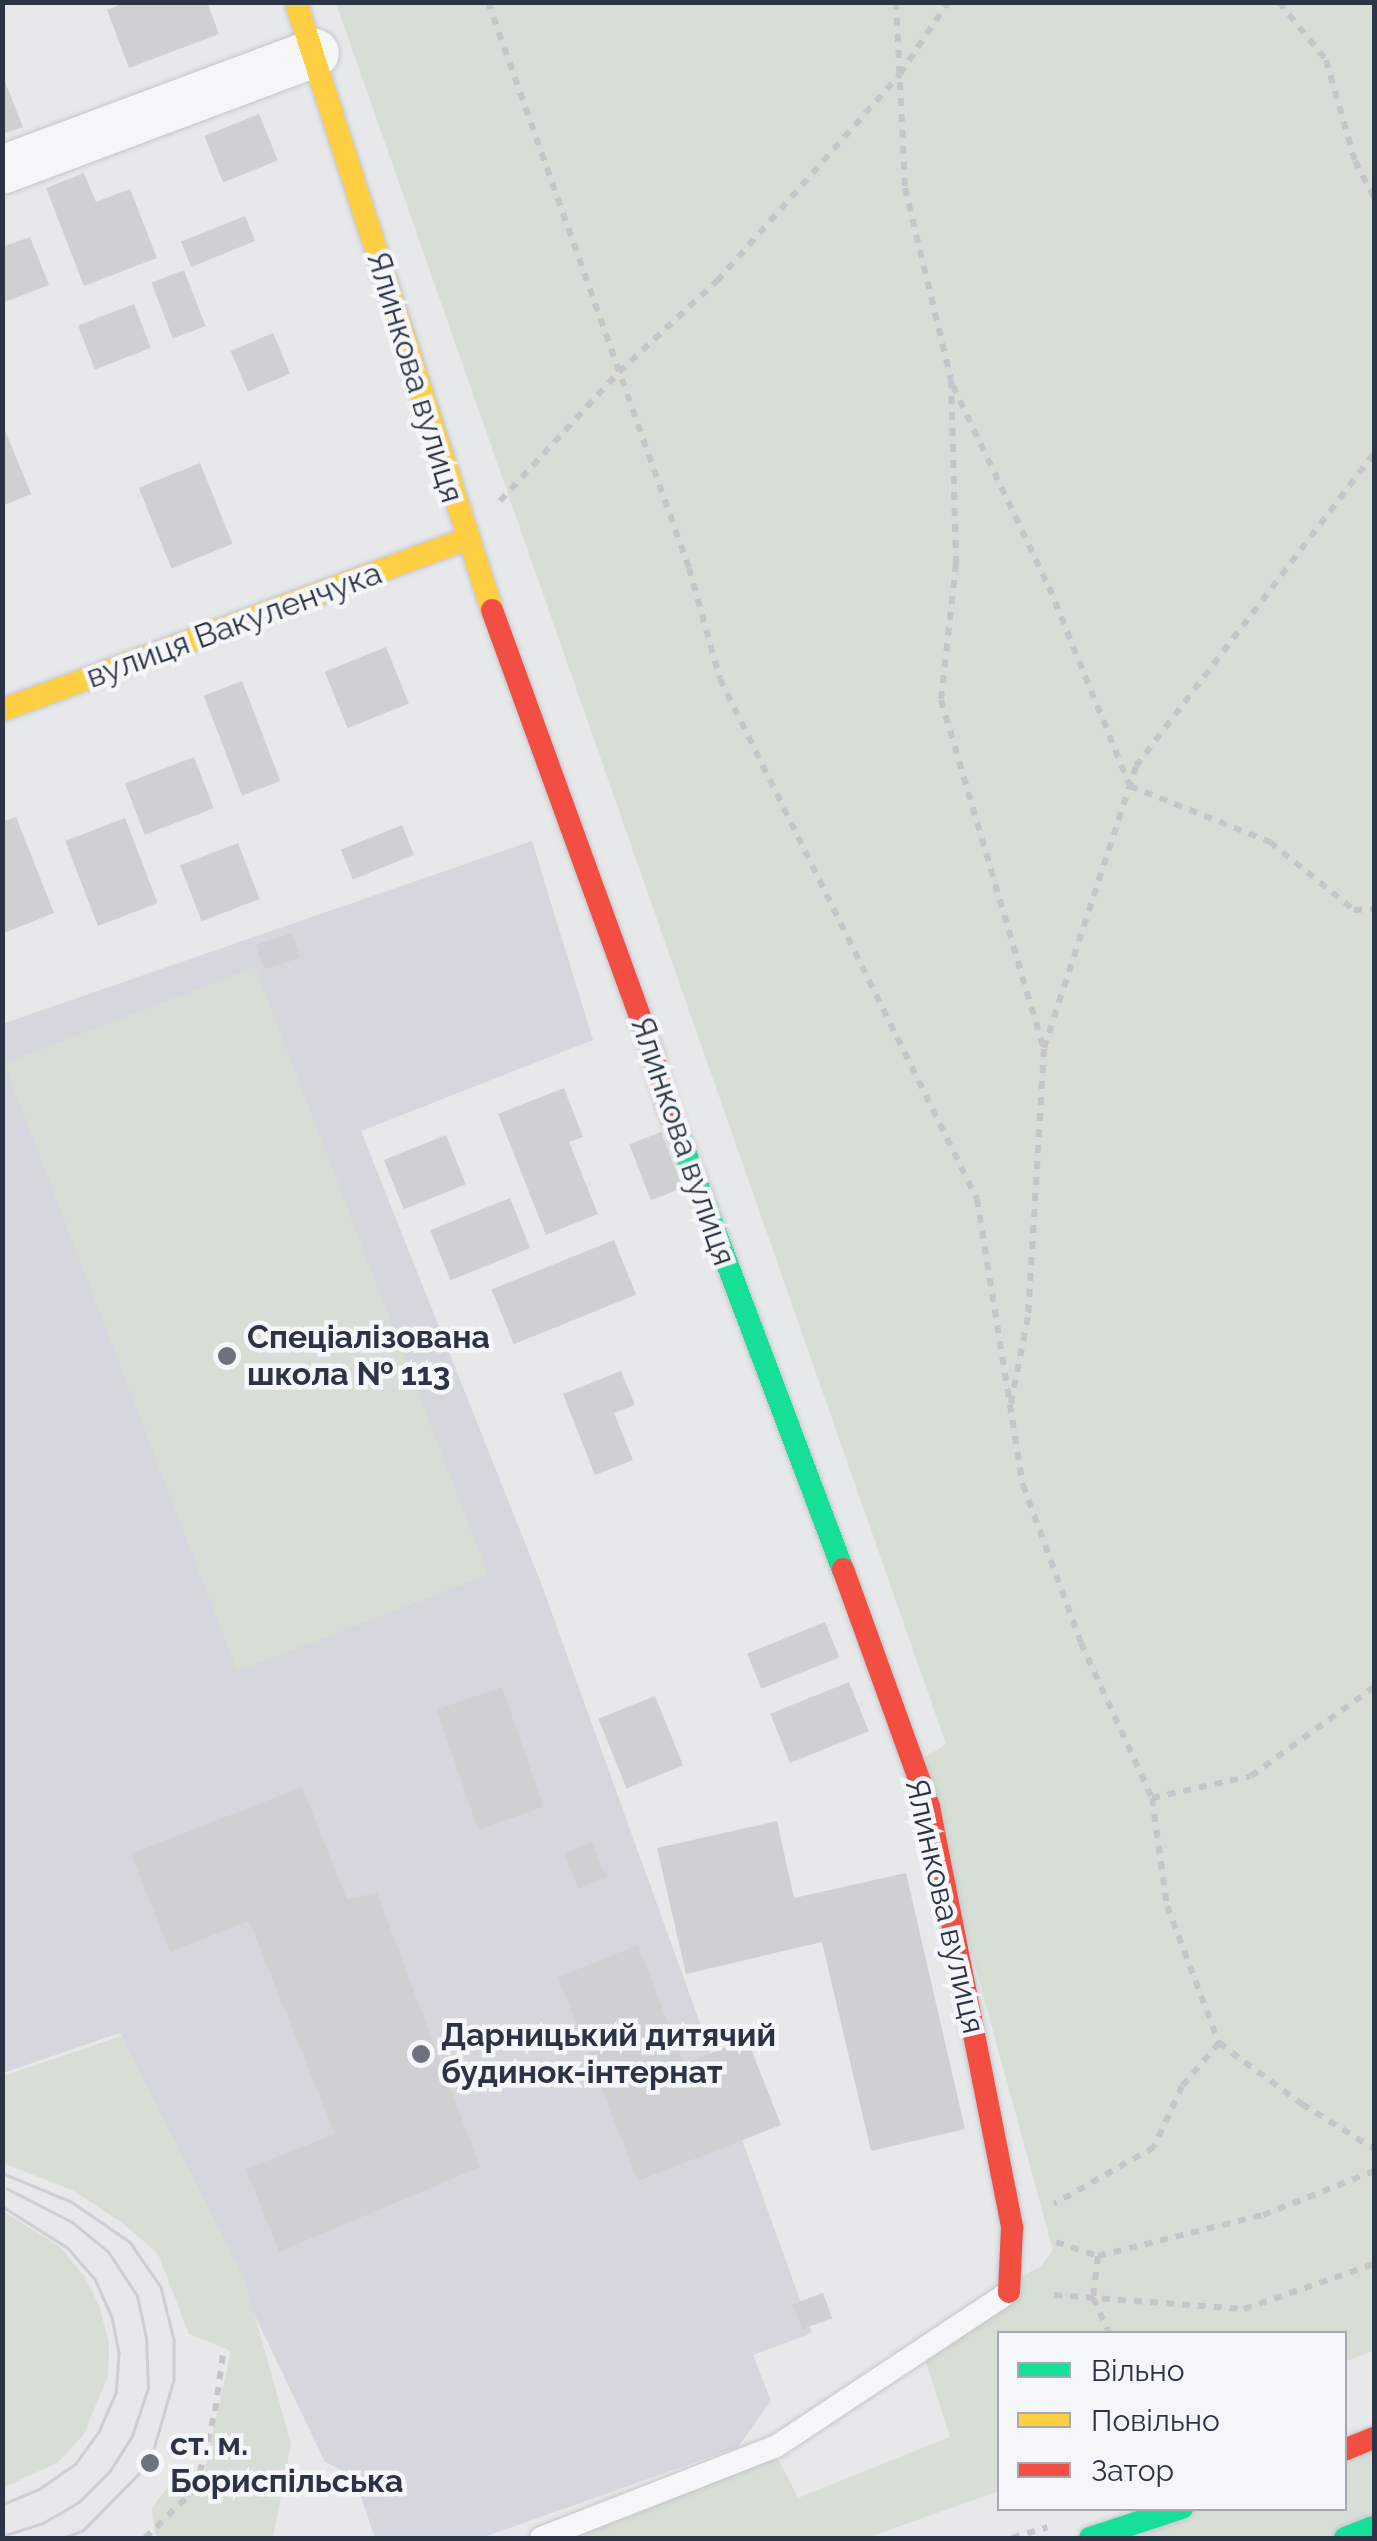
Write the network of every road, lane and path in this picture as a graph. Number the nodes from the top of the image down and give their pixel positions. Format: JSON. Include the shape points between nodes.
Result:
{"nodes":[{"id":1,"x":296,"y":2,"type":"edge"},
{"id":2,"x":488,"y":2,"type":"edge"},
{"id":3,"x":896,"y":2,"type":"edge"},
{"id":4,"x":948,"y":2,"type":"edge"},
{"id":5,"x":1279,"y":2,"type":"edge"},
{"id":6,"x":315,"y":53,"type":"junction"},
{"id":7,"x":900,"y":74,"type":"junction"},
{"id":8,"x":2,"y":170,"type":"edge"},
{"id":9,"x":1374,"y":197,"type":"edge"},
{"id":10,"x":619,"y":372,"type":"junction"},
{"id":11,"x":951,"y":380,"type":"junction"},
{"id":12,"x":1374,"y":454,"type":"edge"},
{"id":13,"x":466,"y":539,"type":"junction"},
{"id":14,"x":2,"y":710,"type":"edge"},
{"id":15,"x":1130,"y":786,"type":"junction"},
{"id":16,"x":1374,"y":909,"type":"edge"},
{"id":17,"x":1044,"y":1049,"type":"junction"},
{"id":18,"x":1010,"y":1408,"type":"junction"},
{"id":19,"x":1374,"y":1688,"type":"edge"},
{"id":20,"x":1152,"y":1798,"type":"junction"},
{"id":21,"x":1219,"y":2043,"type":"junction"},
{"id":22,"x":1374,"y":2149,"type":"edge"},
{"id":23,"x":1374,"y":2171,"type":"edge"},
{"id":24,"x":1012,"y":2228,"type":"junction"},
{"id":25,"x":1098,"y":2256,"type":"junction"},
{"id":26,"x":1374,"y":2264,"type":"edge"},
{"id":27,"x":1009,"y":2292,"type":"junction"},
{"id":28,"x":1093,"y":2298,"type":"junction"},
{"id":29,"x":1109,"y":2331,"type":"edge"},
{"id":30,"x":223,"y":2355,"type":"dead end"},
{"id":31,"x":1374,"y":2438,"type":"edge"},
{"id":32,"x":1347,"y":2449,"type":"edge"},
{"id":33,"x":1173,"y":2511,"type":"edge"},
{"id":34,"x":1374,"y":2527,"type":"edge"},
{"id":35,"x":146,"y":2538,"type":"edge"},
{"id":36,"x":541,"y":2538,"type":"edge"},
{"id":37,"x":1090,"y":2538,"type":"edge"},
{"id":38,"x":1344,"y":2538,"type":"edge"}],
"edges":[{"from":1,"to":6,"type":"street","name":"Ялинкова вулиця"},
{"from":2,"to":10,"type":"path"},
{"from":3,"to":7,"type":"path"},
{"from":4,"to":7,"type":"path"},
{"from":5,"to":9,"type":"path","via":[[1326,60],[1355,161]]},
{"from":6,"to":8,"type":"street"},
{"from":6,"to":13,"type":"street","name":"Ялинкова вулиця"},
{"from":7,"to":10,"type":"path","via":[[717,282]]},
{"from":7,"to":11,"type":"path","via":[[905,188]]},
{"from":10,"to":13,"type":"path"},
{"from":10,"to":18,"type":"path","via":[[689,568],[720,679],[977,1199]]},
{"from":11,"to":15,"type":"path","via":[[1049,588]]},
{"from":11,"to":17,"type":"path","via":[[956,564],[941,700]]},
{"from":12,"to":15,"type":"path","via":[[1136,766]]},
{"from":13,"to":14,"type":"street","name":"вулиця Вакуленчука"},
{"from":13,"to":24,"type":"street","name":"Ялинкова вулиця","via":[[644,1027],[684,1158],[929,1807]]},
{"from":15,"to":16,"type":"path","via":[[1270,842],[1354,910]]},
{"from":15,"to":17,"type":"path"},
{"from":17,"to":18,"type":"path","via":[[1028,1317]]},
{"from":18,"to":20,"type":"path","via":[[1022,1485],[1081,1643]]},
{"from":19,"to":20,"type":"path","via":[[1250,1776]]},
{"from":20,"to":21,"type":"path","via":[[1167,1906]]},
{"from":21,"to":22,"type":"path"},
{"from":21,"to":24,"type":"path","via":[[1182,2086],[1154,2147]]},
{"from":23,"to":25,"type":"path","via":[[1263,2215]]},
{"from":24,"to":25,"type":"path"},
{"from":24,"to":27,"type":"street","name":"Ялинкова вулиця"},
{"from":25,"to":28,"type":"path"},
{"from":26,"to":28,"type":"path","via":[[1244,2309]]},
{"from":27,"to":28,"type":"path"},
{"from":27,"to":36,"type":"lane","via":[[775,2447]]},
{"from":28,"to":29,"type":"path"},
{"from":30,"to":35,"type":"path","via":[[196,2488]]},
{"from":31,"to":32,"type":"street"},
{"from":33,"to":37,"type":"street"},
{"from":34,"to":38,"type":"street"}]}
